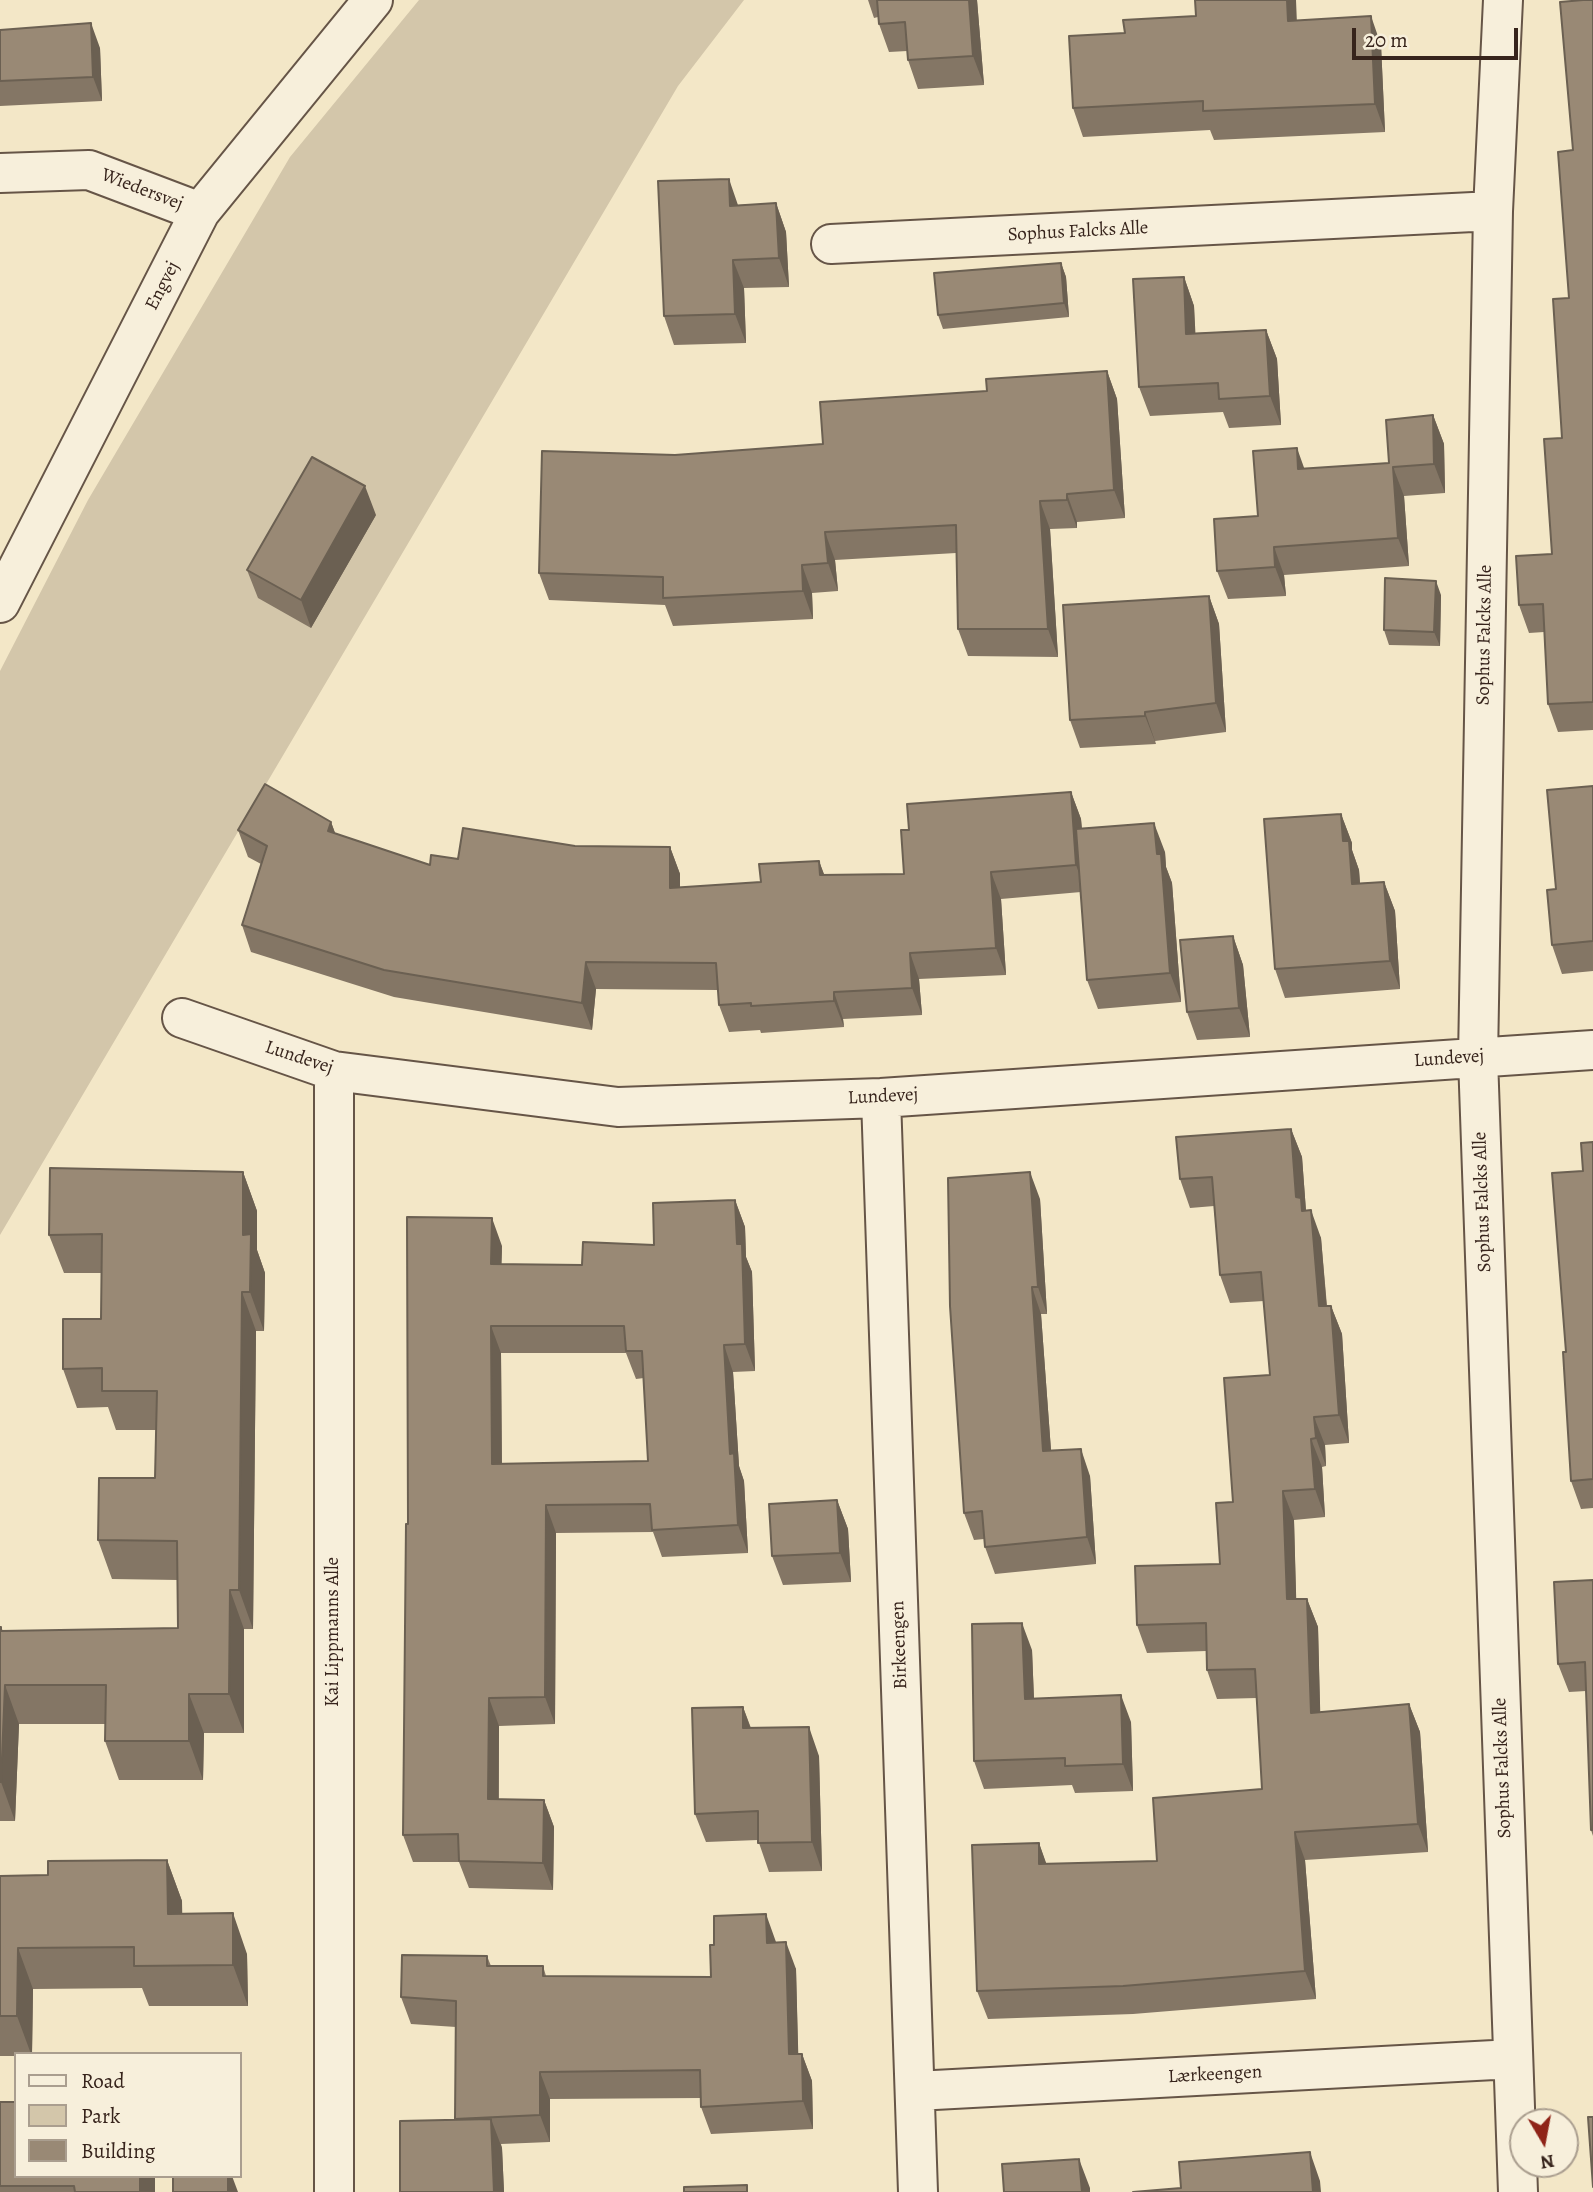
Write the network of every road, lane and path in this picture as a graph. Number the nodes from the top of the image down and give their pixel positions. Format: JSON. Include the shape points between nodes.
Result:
{"nodes":[{"id":1,"x":373,"y":0,"type":"edge"},
{"id":2,"x":1503,"y":0,"type":"edge"},
{"id":3,"x":0,"y":173,"type":"edge"},
{"id":4,"x":1493,"y":211,"type":"junction"},
{"id":5,"x":200,"y":212,"type":"junction"},
{"id":6,"x":831,"y":244,"type":"dead end"},
{"id":7,"x":0,"y":603,"type":"edge"},
{"id":8,"x":182,"y":1018,"type":"dead end"},
{"id":9,"x":1593,"y":1049,"type":"edge"},
{"id":10,"x":1478,"y":1058,"type":"junction"},
{"id":11,"x":334,"y":1071,"type":"junction"},
{"id":12,"x":881,"y":1098,"type":"junction"},
{"id":13,"x":1513,"y":2059,"type":"junction"},
{"id":14,"x":916,"y":2091,"type":"junction"},
{"id":15,"x":334,"y":2192,"type":"edge"},
{"id":16,"x":918,"y":2192,"type":"edge"},
{"id":17,"x":1518,"y":2192,"type":"edge"}],
"edges":[{"from":1,"to":5,"type":"street","name":"Engvej"},
{"from":2,"to":4,"type":"street","name":"Sophus Falcks Alle"},
{"from":3,"to":5,"type":"street","name":"Wiedersvej","via":[[89,170]]},
{"from":4,"to":6,"type":"street","name":"Sophus Falcks Alle"},
{"from":4,"to":10,"type":"street","name":"Sophus Falcks Alle"},
{"from":5,"to":7,"type":"street","name":"Engvej"},
{"from":8,"to":11,"type":"street","name":"Lundevej"},
{"from":9,"to":10,"type":"street","name":"Lundevej"},
{"from":10,"to":12,"type":"street","name":"Lundevej"},
{"from":10,"to":13,"type":"street","name":"Sophus Falcks Alle"},
{"from":11,"to":12,"type":"street","name":"Lundevej","via":[[618,1107]]},
{"from":11,"to":15,"type":"street","name":"Kai Lippmanns Alle"},
{"from":12,"to":14,"type":"street","name":"Birkeengen"},
{"from":13,"to":14,"type":"street","name":"Lærkeengen"},
{"from":13,"to":17,"type":"street","name":"Sophus Falcks Alle"},
{"from":14,"to":16,"type":"street","name":"Birkeengen"}]}
